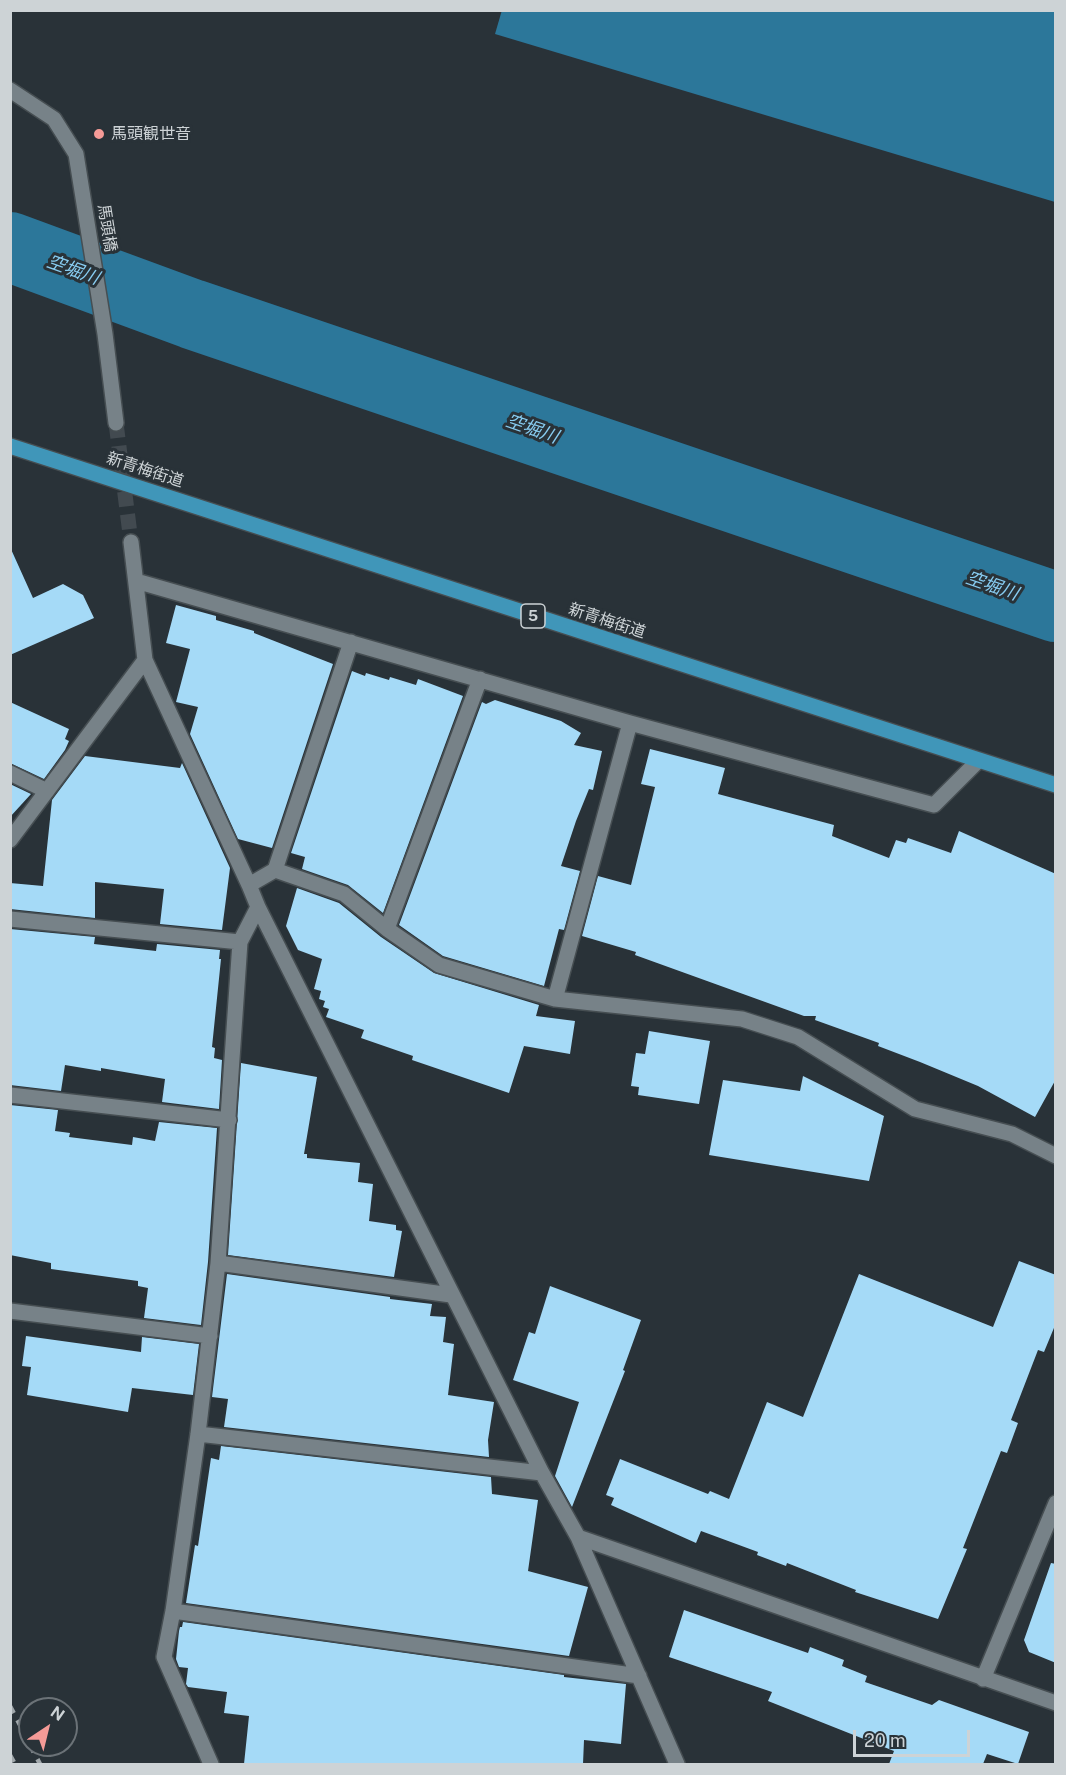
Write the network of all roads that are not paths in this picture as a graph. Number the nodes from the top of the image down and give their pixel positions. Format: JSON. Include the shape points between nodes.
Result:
{"nodes":[{"id":1,"x":10,"y":90,"type":"edge"},
{"id":2,"x":116,"y":423,"type":"tunnel mouth"},
{"id":3,"x":10,"y":446,"type":"edge"},
{"id":4,"x":131,"y":542,"type":"tunnel mouth"},
{"id":5,"x":136,"y":581,"type":"junction"},
{"id":6,"x":351,"y":642,"type":"junction"},
{"id":7,"x":145,"y":660,"type":"junction"},
{"id":8,"x":480,"y":680,"type":"junction"},
{"id":9,"x":630,"y":723,"type":"junction"},
{"id":10,"x":978,"y":761,"type":"junction"},
{"id":11,"x":10,"y":773,"type":"edge"},
{"id":12,"x":1056,"y":785,"type":"edge"},
{"id":13,"x":47,"y":791,"type":"junction"},
{"id":14,"x":10,"y":840,"type":"edge"},
{"id":15,"x":275,"y":870,"type":"junction"},
{"id":16,"x":249,"y":885,"type":"junction"},
{"id":17,"x":258,"y":907,"type":"junction"},
{"id":18,"x":10,"y":920,"type":"edge"},
{"id":19,"x":387,"y":929,"type":"junction"},
{"id":20,"x":240,"y":942,"type":"junction"},
{"id":21,"x":555,"y":999,"type":"junction"},
{"id":22,"x":10,"y":1095,"type":"edge"},
{"id":23,"x":229,"y":1120,"type":"junction"},
{"id":24,"x":1056,"y":1156,"type":"edge"},
{"id":25,"x":219,"y":1263,"type":"junction"},
{"id":26,"x":451,"y":1295,"type":"junction"},
{"id":27,"x":10,"y":1311,"type":"edge"},
{"id":28,"x":210,"y":1336,"type":"junction"},
{"id":29,"x":198,"y":1434,"type":"junction"},
{"id":30,"x":542,"y":1473,"type":"junction"},
{"id":31,"x":1056,"y":1503,"type":"edge"},
{"id":32,"x":578,"y":1537,"type":"junction"},
{"id":33,"x":173,"y":1611,"type":"junction"},
{"id":34,"x":639,"y":1676,"type":"junction"},
{"id":35,"x":983,"y":1679,"type":"junction"},
{"id":36,"x":1056,"y":1703,"type":"edge"},
{"id":37,"x":211,"y":1764,"type":"edge"},
{"id":38,"x":677,"y":1764,"type":"edge"}],
"edges":[{"from":1,"to":2,"type":"street","name":"馬頭橋","via":[[54,119],[76,154]]},
{"from":3,"to":10,"type":"main road","name":"新青梅街道","number":"5"},
{"from":4,"to":5,"type":"street"},
{"from":5,"to":6,"type":"street"},
{"from":5,"to":7,"type":"street"},
{"from":6,"to":8,"type":"street"},
{"from":6,"to":15,"type":"street"},
{"from":7,"to":13,"type":"street"},
{"from":7,"to":16,"type":"street"},
{"from":8,"to":9,"type":"street"},
{"from":8,"to":19,"type":"street"},
{"from":9,"to":10,"type":"street","via":[[934,805]]},
{"from":9,"to":21,"type":"street"},
{"from":10,"to":12,"type":"main road","name":"新青梅街道","number":"5"},
{"from":11,"to":13,"type":"street"},
{"from":13,"to":14,"type":"street"},
{"from":15,"to":16,"type":"street"},
{"from":15,"to":19,"type":"street","via":[[344,894]]},
{"from":16,"to":17,"type":"street"},
{"from":17,"to":20,"type":"street"},
{"from":17,"to":26,"type":"street"},
{"from":18,"to":20,"type":"street"},
{"from":19,"to":21,"type":"street","via":[[439,965]]},
{"from":20,"to":23,"type":"street"},
{"from":21,"to":24,"type":"street","via":[[742,1018],[798,1037],[915,1109],[1012,1134]]},
{"from":22,"to":23,"type":"street"},
{"from":23,"to":25,"type":"street"},
{"from":25,"to":26,"type":"street"},
{"from":25,"to":28,"type":"street"},
{"from":26,"to":30,"type":"street"},
{"from":27,"to":28,"type":"street"},
{"from":28,"to":29,"type":"street"},
{"from":29,"to":30,"type":"street"},
{"from":29,"to":33,"type":"street"},
{"from":30,"to":32,"type":"street"},
{"from":31,"to":35,"type":"street"},
{"from":32,"to":34,"type":"street"},
{"from":32,"to":35,"type":"street"},
{"from":33,"to":34,"type":"street"},
{"from":33,"to":37,"type":"street","via":[[164,1657]]},
{"from":34,"to":38,"type":"street"},
{"from":35,"to":36,"type":"street"}]}
